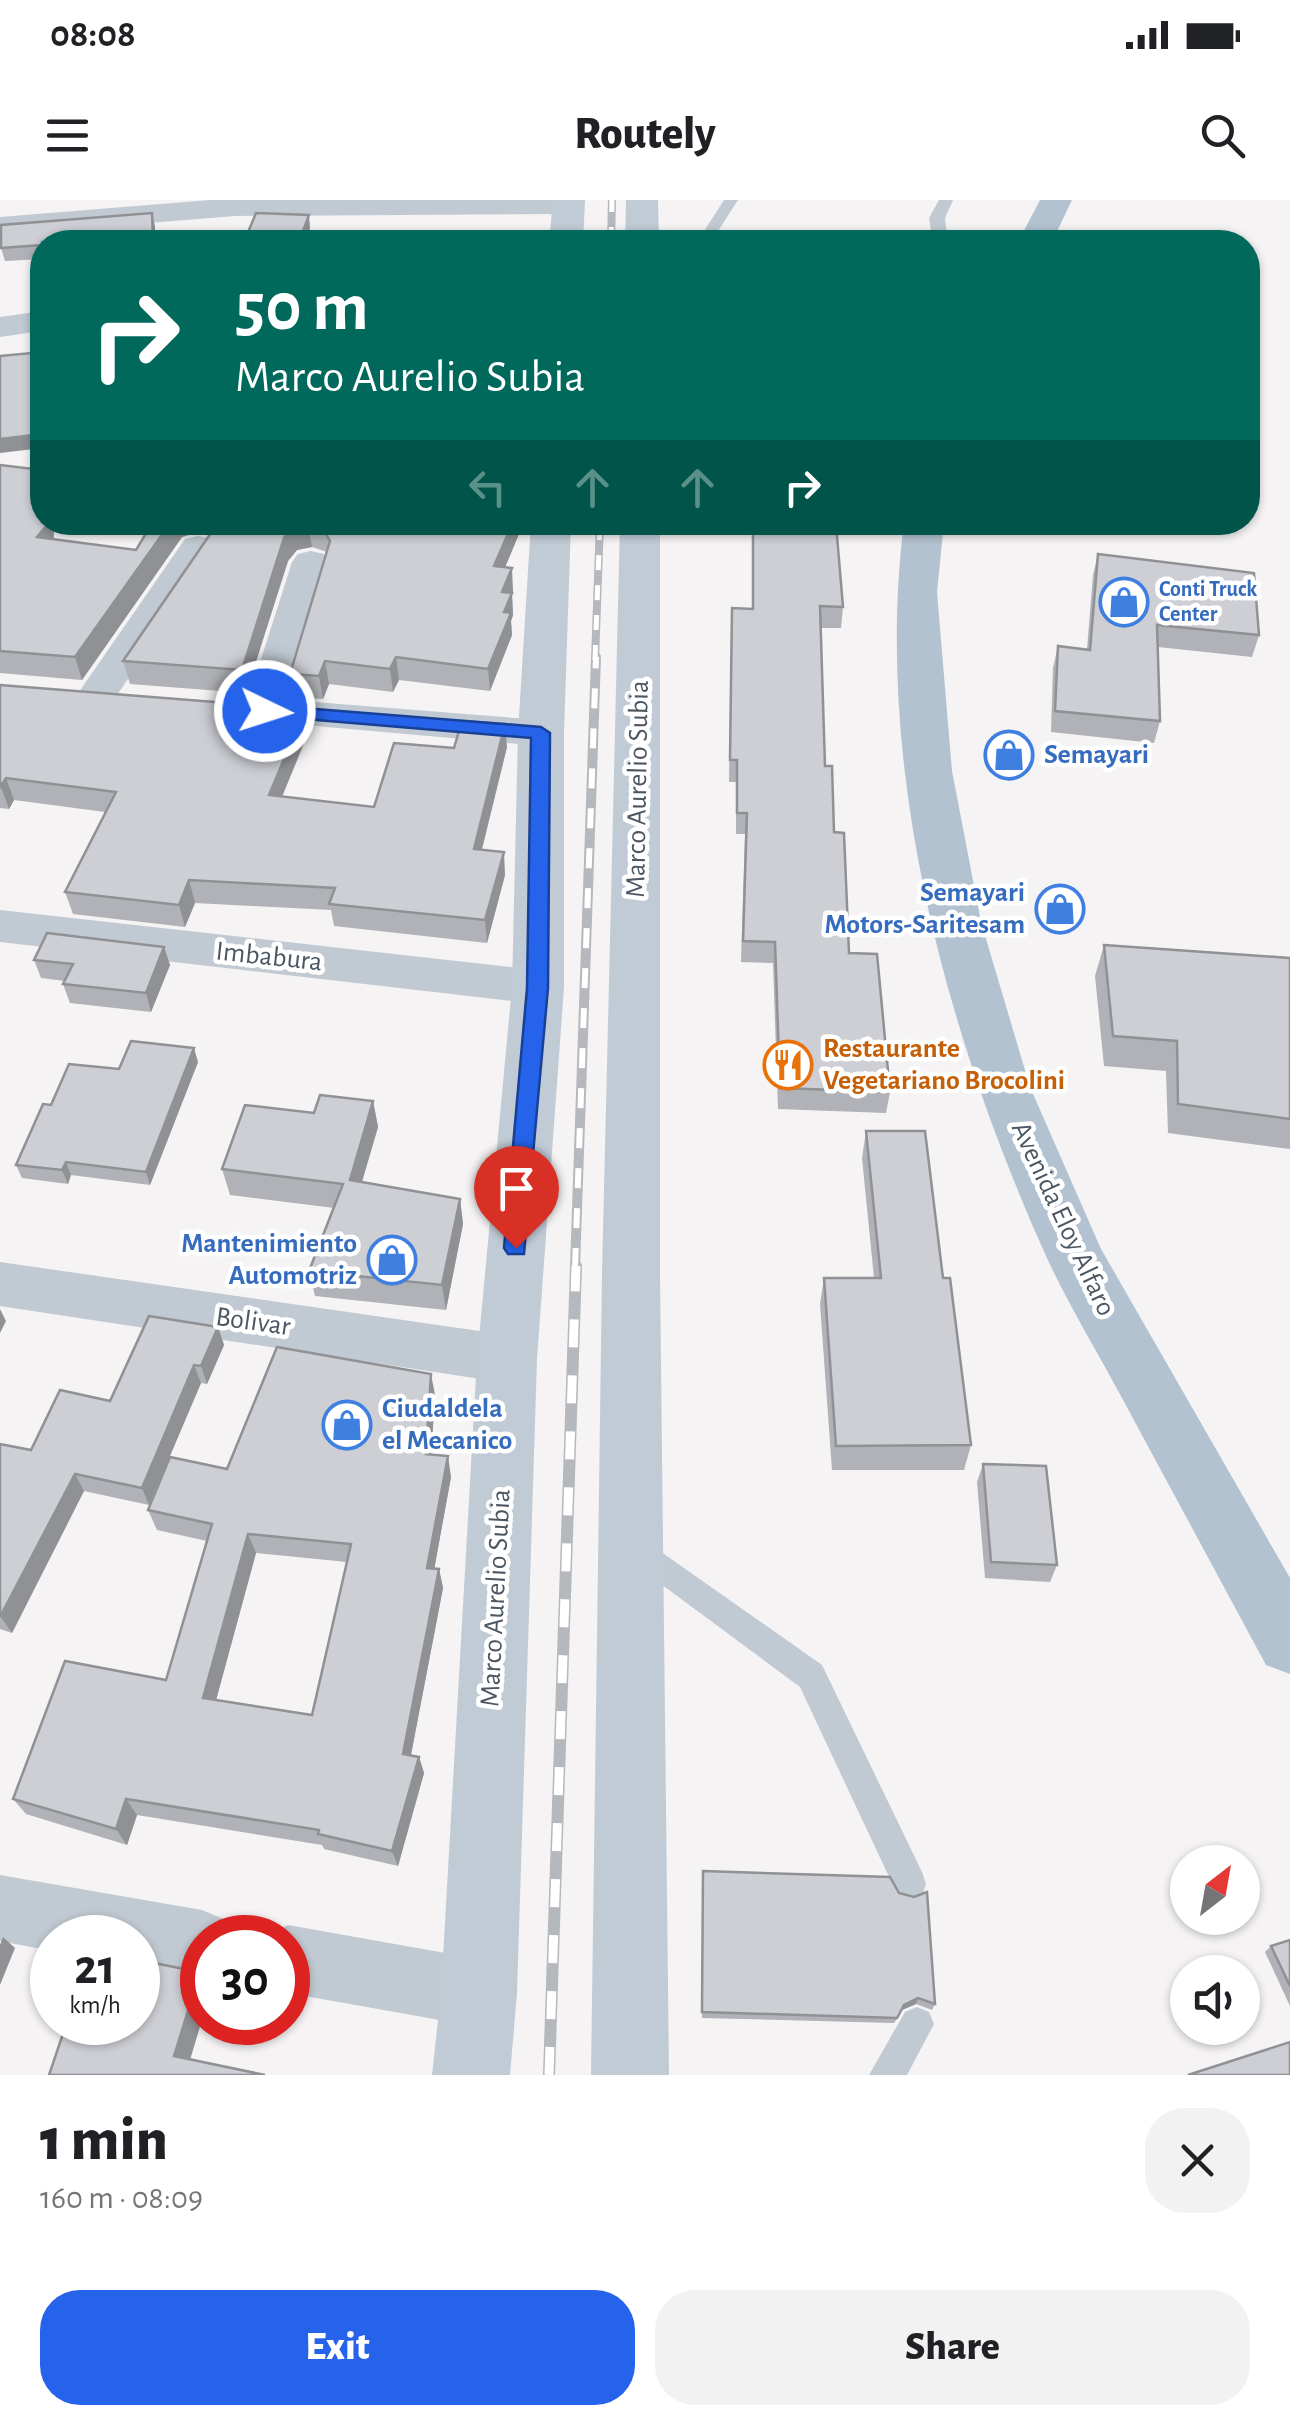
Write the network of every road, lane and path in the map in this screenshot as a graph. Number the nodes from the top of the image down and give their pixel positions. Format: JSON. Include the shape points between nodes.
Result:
{"nodes":[{"id":1,"x":642,"y":200,"type":"edge"},
{"id":2,"x":731,"y":200,"type":"edge"},
{"id":3,"x":946,"y":200,"type":"edge"},
{"id":4,"x":1056,"y":200,"type":"edge"},
{"id":5,"x":569,"y":202,"type":"edge"},
{"id":6,"x":236,"y":204,"type":"edge"},
{"id":7,"x":396,"y":208,"type":"junction"},
{"id":8,"x":0,"y":226,"type":"edge"},
{"id":9,"x":229,"y":230,"type":"edge"},
{"id":10,"x":392,"y":230,"type":"edge"},
{"id":11,"x":567,"y":230,"type":"edge"},
{"id":12,"x":642,"y":230,"type":"edge"},
{"id":13,"x":712,"y":230,"type":"edge"},
{"id":14,"x":939,"y":230,"type":"edge"},
{"id":15,"x":1041,"y":230,"type":"edge"},
{"id":16,"x":30,"y":322,"type":"edge"},
{"id":17,"x":0,"y":326,"type":"edge"},
{"id":18,"x":550,"y":535,"type":"edge"},
{"id":19,"x":640,"y":535,"type":"edge"},
{"id":20,"x":923,"y":535,"type":"edge"},
{"id":21,"x":198,"y":547,"type":"edge"},
{"id":22,"x":311,"y":562,"type":"dead end"},
{"id":23,"x":95,"y":698,"type":"edge"},
{"id":24,"x":208,"y":707,"type":"edge"},
{"id":25,"x":265,"y":711,"type":"junction"},
{"id":26,"x":541,"y":733,"type":"junction"},
{"id":27,"x":0,"y":926,"type":"edge"},
{"id":28,"x":538,"y":988,"type":"junction"},
{"id":29,"x":0,"y":1284,"type":"edge"},
{"id":30,"x":507,"y":1359,"type":"junction"},
{"id":31,"x":631,"y":1545,"type":"junction"},
{"id":32,"x":1290,"y":1642,"type":"edge"},
{"id":33,"x":910,"y":1884,"type":"dead end"},
{"id":34,"x":0,"y":1908,"type":"edge"},
{"id":35,"x":180,"y":1940,"type":"edge"},
{"id":36,"x":310,"y":1963,"type":"edge"},
{"id":37,"x":479,"y":1992,"type":"junction"},
{"id":38,"x":917,"y":2024,"type":"dead end"},
{"id":39,"x":471,"y":2075,"type":"edge"},
{"id":40,"x":630,"y":2075,"type":"edge"},
{"id":41,"x":887,"y":2075,"type":"edge"}],
"edges":[{"from":1,"to":12,"type":"main road"},
{"from":2,"to":13,"type":"lane"},
{"from":3,"to":14,"type":"lane"},
{"from":4,"to":15,"type":"main road"},
{"from":5,"to":7,"type":"street"},
{"from":5,"to":11,"type":"main road"},
{"from":6,"to":7,"type":"street"},
{"from":6,"to":8,"type":"street"},
{"from":6,"to":9,"type":"street"},
{"from":7,"to":10,"type":"street"},
{"from":16,"to":17,"type":"street"},
{"from":18,"to":26,"type":"main road","name":"Marco Aurelio Subia"},
{"from":19,"to":31,"type":"main road","name":"Marco Aurelio Subia"},
{"from":20,"to":32,"type":"main road","name":"Avenida Eloy Alfaro","via":[[917,620],[929,770],[956,922],[1003,1087],[1076,1258]]},
{"from":21,"to":23,"type":"street"},
{"from":22,"to":25,"type":"street"},
{"from":24,"to":25,"type":"street"},
{"from":25,"to":26,"type":"street"},
{"from":26,"to":28,"type":"main road","name":"Marco Aurelio Subia"},
{"from":27,"to":28,"type":"street","name":"Imbabura"},
{"from":28,"to":30,"type":"main road","name":"Marco Aurelio Subia"},
{"from":29,"to":30,"type":"street","name":"Bolivar"},
{"from":30,"to":37,"type":"main road","name":"Marco Aurelio Subia"},
{"from":31,"to":33,"type":"lane","via":[[811,1676]]},
{"from":31,"to":40,"type":"main road","name":"Marco Aurelio Subia"},
{"from":34,"to":35,"type":"street"},
{"from":36,"to":37,"type":"street"},
{"from":37,"to":39,"type":"main road","name":"Marco Aurelio Subia"},
{"from":38,"to":41,"type":"lane"}]}
